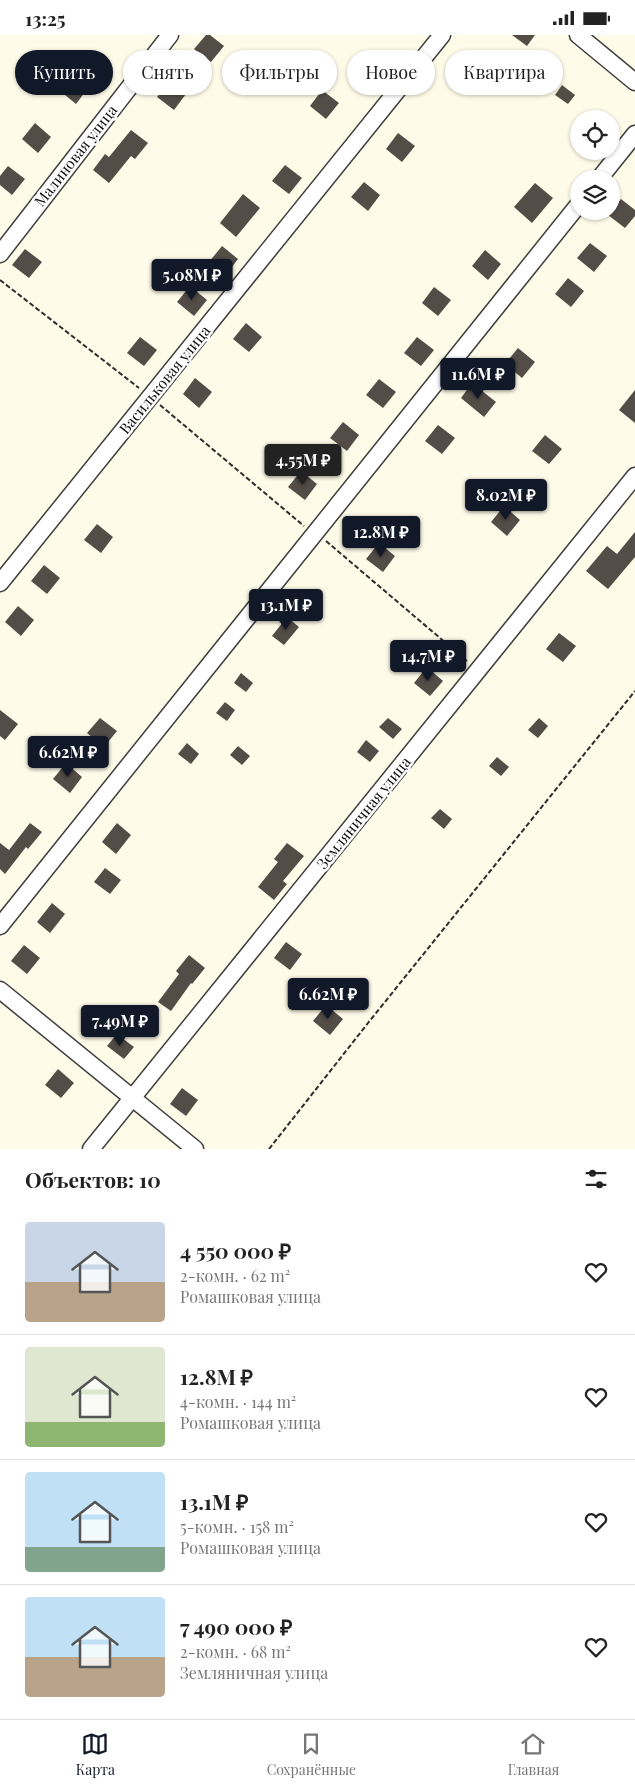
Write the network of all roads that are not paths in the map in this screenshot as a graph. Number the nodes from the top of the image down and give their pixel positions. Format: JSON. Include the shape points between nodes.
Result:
{"nodes":[{"id":1,"x":170,"y":35,"type":"edge"},
{"id":2,"x":442,"y":35,"type":"edge"},
{"id":3,"x":578,"y":35,"type":"edge"},
{"id":4,"x":635,"y":82,"type":"edge"},
{"id":5,"x":635,"y":134,"type":"edge"},
{"id":6,"x":606,"y":170,"type":"edge"},
{"id":7,"x":570,"y":215,"type":"edge"},
{"id":8,"x":0,"y":254,"type":"edge"},
{"id":9,"x":635,"y":476,"type":"edge"},
{"id":10,"x":0,"y":583,"type":"edge"},
{"id":11,"x":0,"y":926,"type":"edge"},
{"id":12,"x":0,"y":990,"type":"edge"},
{"id":13,"x":132,"y":1099,"type":"junction"},
{"id":14,"x":92,"y":1149,"type":"edge"},
{"id":15,"x":195,"y":1149,"type":"edge"}],
"edges":[{"from":1,"to":8,"type":"street","name":"Малиновая улица"},
{"from":2,"to":10,"type":"street","name":"Васильковая улица"},
{"from":3,"to":4,"type":"street"},
{"from":5,"to":6,"type":"street"},
{"from":7,"to":11,"type":"street"},
{"from":9,"to":13,"type":"street","name":"Земляничная улица"},
{"from":12,"to":13,"type":"street"},
{"from":13,"to":14,"type":"street","name":"Земляничная улица"},
{"from":13,"to":15,"type":"street"}]}
